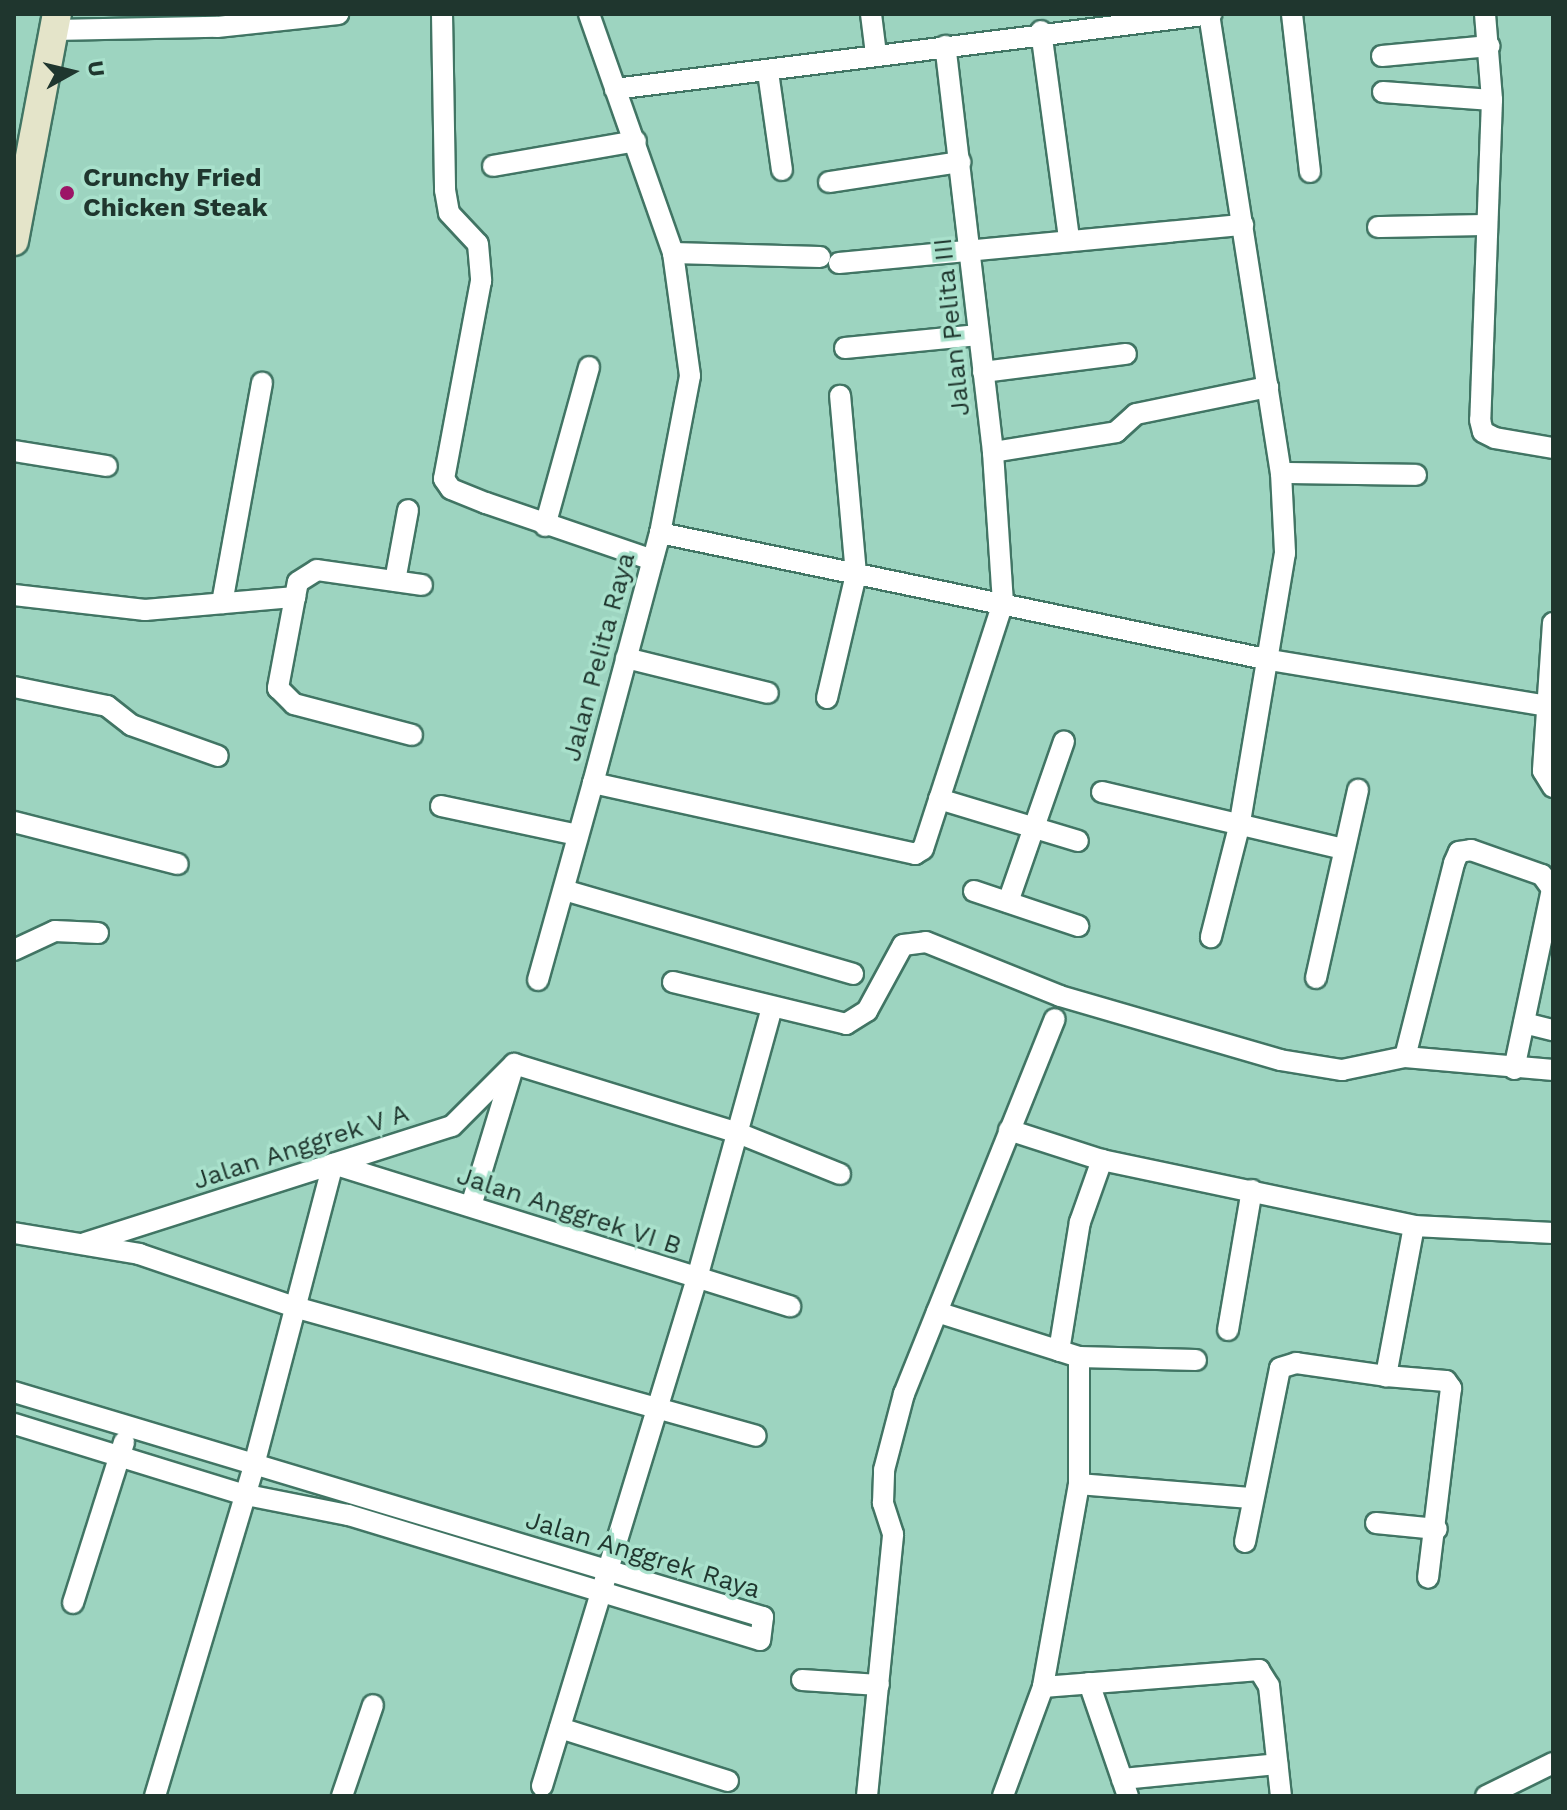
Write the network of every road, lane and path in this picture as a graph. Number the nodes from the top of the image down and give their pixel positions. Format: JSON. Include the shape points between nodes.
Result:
{"nodes":[{"id":1,"x":338,"y":14,"type":"edge"},
{"id":2,"x":442,"y":14,"type":"edge"},
{"id":3,"x":589,"y":14,"type":"edge"},
{"id":4,"x":871,"y":14,"type":"edge"},
{"id":5,"x":1209,"y":14,"type":"edge"},
{"id":6,"x":1292,"y":14,"type":"edge"},
{"id":7,"x":1485,"y":14,"type":"edge"},
{"id":8,"x":296,"y":17,"type":"edge"},
{"id":9,"x":1107,"y":21,"type":"edge"},
{"id":10,"x":55,"y":22,"type":"edge"},
{"id":11,"x":1041,"y":31,"type":"junction"},
{"id":12,"x":945,"y":46,"type":"junction"},
{"id":13,"x":1490,"y":46,"type":"junction"},
{"id":14,"x":876,"y":54,"type":"junction"},
{"id":15,"x":1382,"y":56,"type":"dead end"},
{"id":16,"x":768,"y":72,"type":"junction"},
{"id":17,"x":615,"y":89,"type":"junction"},
{"id":18,"x":1383,"y":92,"type":"dead end"},
{"id":19,"x":1492,"y":100,"type":"junction"},
{"id":20,"x":636,"y":141,"type":"junction"},
{"id":21,"x":960,"y":162,"type":"junction"},
{"id":22,"x":493,"y":166,"type":"dead end"},
{"id":23,"x":782,"y":170,"type":"dead end"},
{"id":24,"x":1310,"y":172,"type":"dead end"},
{"id":25,"x":829,"y":182,"type":"dead end"},
{"id":26,"x":1243,"y":225,"type":"junction"},
{"id":27,"x":1487,"y":225,"type":"junction"},
{"id":28,"x":1378,"y":227,"type":"dead end"},
{"id":29,"x":1069,"y":238,"type":"junction"},
{"id":30,"x":14,"y":241,"type":"edge"},
{"id":31,"x":970,"y":247,"type":"junction"},
{"id":32,"x":673,"y":253,"type":"junction"},
{"id":33,"x":978,"y":335,"type":"junction"},
{"id":34,"x":845,"y":348,"type":"dead end"},
{"id":35,"x":1126,"y":354,"type":"dead end"},
{"id":36,"x":589,"y":367,"type":"dead end"},
{"id":37,"x":983,"y":372,"type":"junction"},
{"id":38,"x":262,"y":383,"type":"dead end"},
{"id":39,"x":1268,"y":387,"type":"junction"},
{"id":40,"x":840,"y":396,"type":"dead end"},
{"id":41,"x":1553,"y":448,"type":"edge"},
{"id":42,"x":14,"y":451,"type":"edge"},
{"id":43,"x":993,"y":452,"type":"junction"},
{"id":44,"x":107,"y":466,"type":"dead end"},
{"id":45,"x":1281,"y":473,"type":"junction"},
{"id":46,"x":1416,"y":475,"type":"dead end"},
{"id":47,"x":408,"y":510,"type":"dead end"},
{"id":48,"x":545,"y":526,"type":"junction"},
{"id":49,"x":660,"y":533,"type":"junction"},
{"id":50,"x":650,"y":559,"type":"junction"},
{"id":51,"x":856,"y":574,"type":"junction"},
{"id":52,"x":395,"y":581,"type":"junction"},
{"id":53,"x":422,"y":585,"type":"dead end"},
{"id":54,"x":14,"y":595,"type":"edge"},
{"id":55,"x":295,"y":597,"type":"junction"},
{"id":56,"x":222,"y":603,"type":"junction"},
{"id":57,"x":1003,"y":603,"type":"junction"},
{"id":58,"x":1553,"y":623,"type":"edge"},
{"id":59,"x":626,"y":658,"type":"junction"},
{"id":60,"x":1270,"y":660,"type":"junction"},
{"id":61,"x":14,"y":687,"type":"edge"},
{"id":62,"x":768,"y":693,"type":"dead end"},
{"id":63,"x":1550,"y":694,"type":"edge"},
{"id":64,"x":827,"y":698,"type":"dead end"},
{"id":65,"x":412,"y":735,"type":"dead end"},
{"id":66,"x":1064,"y":741,"type":"dead end"},
{"id":67,"x":218,"y":756,"type":"dead end"},
{"id":68,"x":593,"y":783,"type":"junction"},
{"id":69,"x":1553,"y":787,"type":"edge"},
{"id":70,"x":1358,"y":790,"type":"dead end"},
{"id":71,"x":1102,"y":792,"type":"dead end"},
{"id":72,"x":939,"y":799,"type":"junction"},
{"id":73,"x":441,"y":806,"type":"dead end"},
{"id":74,"x":14,"y":822,"type":"edge"},
{"id":75,"x":1240,"y":823,"type":"junction"},
{"id":76,"x":1034,"y":828,"type":"junction"},
{"id":77,"x":577,"y":835,"type":"junction"},
{"id":78,"x":1078,"y":841,"type":"dead end"},
{"id":79,"x":1343,"y":849,"type":"junction"},
{"id":80,"x":178,"y":864,"type":"dead end"},
{"id":81,"x":564,"y":890,"type":"junction"},
{"id":82,"x":974,"y":891,"type":"dead end"},
{"id":83,"x":1008,"y":902,"type":"junction"},
{"id":84,"x":1078,"y":926,"type":"dead end"},
{"id":85,"x":98,"y":933,"type":"dead end"},
{"id":86,"x":1211,"y":937,"type":"dead end"},
{"id":87,"x":14,"y":950,"type":"edge"},
{"id":88,"x":853,"y":974,"type":"dead end"},
{"id":89,"x":1316,"y":978,"type":"dead end"},
{"id":90,"x":538,"y":980,"type":"dead end"},
{"id":91,"x":673,"y":982,"type":"dead end"},
{"id":92,"x":772,"y":1008,"type":"junction"},
{"id":93,"x":1055,"y":1019,"type":"dead end"},
{"id":94,"x":1524,"y":1023,"type":"junction"},
{"id":95,"x":1553,"y":1030,"type":"edge"},
{"id":96,"x":1405,"y":1057,"type":"junction"},
{"id":97,"x":514,"y":1064,"type":"junction"},
{"id":98,"x":1514,"y":1069,"type":"junction"},
{"id":99,"x":1553,"y":1070,"type":"edge"},
{"id":100,"x":1009,"y":1130,"type":"junction"},
{"id":101,"x":738,"y":1133,"type":"junction"},
{"id":102,"x":1102,"y":1160,"type":"junction"},
{"id":103,"x":333,"y":1164,"type":"junction"},
{"id":104,"x":840,"y":1174,"type":"dead end"},
{"id":105,"x":1252,"y":1190,"type":"junction"},
{"id":106,"x":471,"y":1206,"type":"junction"},
{"id":107,"x":1414,"y":1226,"type":"junction"},
{"id":108,"x":14,"y":1233,"type":"edge"},
{"id":109,"x":1553,"y":1233,"type":"edge"},
{"id":110,"x":81,"y":1244,"type":"junction"},
{"id":111,"x":697,"y":1278,"type":"junction"},
{"id":112,"x":790,"y":1306,"type":"dead end"},
{"id":113,"x":298,"y":1308,"type":"junction"},
{"id":114,"x":937,"y":1312,"type":"junction"},
{"id":115,"x":1228,"y":1330,"type":"dead end"},
{"id":116,"x":1069,"y":1354,"type":"junction"},
{"id":117,"x":1196,"y":1360,"type":"dead end"},
{"id":118,"x":1386,"y":1376,"type":"junction"},
{"id":119,"x":14,"y":1392,"type":"edge"},
{"id":120,"x":655,"y":1412,"type":"junction"},
{"id":121,"x":14,"y":1424,"type":"edge"},
{"id":122,"x":129,"y":1426,"type":"junction"},
{"id":123,"x":755,"y":1436,"type":"dead end"},
{"id":124,"x":120,"y":1454,"type":"junction"},
{"id":125,"x":254,"y":1465,"type":"junction"},
{"id":126,"x":1079,"y":1484,"type":"junction"},
{"id":127,"x":242,"y":1494,"type":"junction"},
{"id":128,"x":1249,"y":1498,"type":"junction"},
{"id":129,"x":1376,"y":1523,"type":"dead end"},
{"id":130,"x":1437,"y":1529,"type":"junction"},
{"id":131,"x":1245,"y":1542,"type":"dead end"},
{"id":132,"x":607,"y":1569,"type":"junction"},
{"id":133,"x":1428,"y":1578,"type":"dead end"},
{"id":134,"x":599,"y":1593,"type":"junction"},
{"id":135,"x":73,"y":1603,"type":"dead end"},
{"id":136,"x":802,"y":1680,"type":"dead end"},
{"id":137,"x":1089,"y":1683,"type":"junction"},
{"id":138,"x":879,"y":1685,"type":"junction"},
{"id":139,"x":1043,"y":1687,"type":"junction"},
{"id":140,"x":373,"y":1705,"type":"dead end"},
{"id":141,"x":560,"y":1728,"type":"junction"},
{"id":142,"x":1553,"y":1763,"type":"edge"},
{"id":143,"x":1277,"y":1764,"type":"junction"},
{"id":144,"x":728,"y":1781,"type":"edge"},
{"id":145,"x":542,"y":1786,"type":"dead end"},
{"id":146,"x":1125,"y":1788,"type":"edge"},
{"id":147,"x":155,"y":1796,"type":"edge"},
{"id":148,"x":342,"y":1796,"type":"edge"},
{"id":149,"x":867,"y":1796,"type":"edge"},
{"id":150,"x":1003,"y":1796,"type":"edge"},
{"id":151,"x":1281,"y":1796,"type":"edge"},
{"id":152,"x":1486,"y":1796,"type":"edge"}],
"edges":[{"from":1,"to":8,"type":"street"},
{"from":2,"to":48,"type":"street","via":[[445,190],[449,213],[478,244],[481,281],[444,479],[451,489]]},
{"from":3,"to":17,"type":"street","name":"Jalan Pelita Raya"},
{"from":4,"to":14,"type":"street"},
{"from":5,"to":9,"type":"street"},
{"from":5,"to":26,"type":"street"},
{"from":6,"to":24,"type":"street"},
{"from":7,"to":13,"type":"street"},
{"from":8,"to":10,"type":"street"},
{"from":9,"to":11,"type":"street"},
{"from":10,"to":30,"type":"main road"},
{"from":11,"to":12,"type":"street"},
{"from":11,"to":29,"type":"street"},
{"from":12,"to":14,"type":"street"},
{"from":12,"to":21,"type":"street","name":"Jalan Pelita III"},
{"from":13,"to":15,"type":"street"},
{"from":13,"to":19,"type":"street"},
{"from":14,"to":16,"type":"street"},
{"from":16,"to":17,"type":"street"},
{"from":16,"to":23,"type":"street"},
{"from":17,"to":20,"type":"street","name":"Jalan Pelita Raya"},
{"from":18,"to":19,"type":"street"},
{"from":19,"to":27,"type":"street"},
{"from":20,"to":22,"type":"street"},
{"from":20,"to":32,"type":"street","name":"Jalan Pelita Raya"},
{"from":21,"to":25,"type":"street"},
{"from":21,"to":31,"type":"street","name":"Jalan Pelita III"},
{"from":26,"to":29,"type":"street"},
{"from":26,"to":39,"type":"street"},
{"from":27,"to":28,"type":"street"},
{"from":27,"to":41,"type":"street","via":[[1483,432]]},
{"from":29,"to":31,"type":"street"},
{"from":31,"to":32,"type":"street","via":[[829,260]]},
{"from":31,"to":33,"type":"street","name":"Jalan Pelita III"},
{"from":32,"to":49,"type":"street","name":"Jalan Pelita Raya","via":[[690,376]]},
{"from":33,"to":34,"type":"street"},
{"from":33,"to":37,"type":"street","name":"Jalan Pelita III"},
{"from":35,"to":37,"type":"street"},
{"from":36,"to":48,"type":"street"},
{"from":37,"to":43,"type":"street","name":"Jalan Pelita III"},
{"from":38,"to":56,"type":"street"},
{"from":39,"to":43,"type":"street","via":[[1136,414],[1116,432]]},
{"from":39,"to":45,"type":"street"},
{"from":40,"to":51,"type":"street"},
{"from":42,"to":44,"type":"street"},
{"from":43,"to":57,"type":"street","name":"Jalan Pelita III"},
{"from":45,"to":46,"type":"street"},
{"from":45,"to":60,"type":"street","via":[[1285,553]]},
{"from":47,"to":52,"type":"street"},
{"from":48,"to":50,"type":"street"},
{"from":49,"to":50,"type":"street","name":"Jalan Pelita Raya"},
{"from":49,"to":51,"type":"street"},
{"from":50,"to":59,"type":"street","name":"Jalan Pelita Raya"},
{"from":51,"to":57,"type":"street"},
{"from":51,"to":64,"type":"street"},
{"from":52,"to":53,"type":"street"},
{"from":52,"to":55,"type":"street","via":[[317,570],[298,582]]},
{"from":54,"to":56,"type":"street","via":[[145,610]]},
{"from":55,"to":56,"type":"street"},
{"from":55,"to":65,"type":"street","via":[[278,688],[294,704]]},
{"from":57,"to":60,"type":"street"},
{"from":57,"to":72,"type":"street","name":"Jalan Pelita Raya"},
{"from":58,"to":63,"type":"street"},
{"from":59,"to":62,"type":"street"},
{"from":59,"to":68,"type":"street","name":"Jalan Pelita Raya"},
{"from":60,"to":63,"type":"street"},
{"from":60,"to":75,"type":"street"},
{"from":61,"to":67,"type":"street","via":[[107,706],[131,725]]},
{"from":63,"to":69,"type":"street","via":[[1543,771]]},
{"from":66,"to":76,"type":"street"},
{"from":68,"to":72,"type":"street","name":"Jalan Pelita Raya","via":[[915,854]]},
{"from":68,"to":77,"type":"street"},
{"from":70,"to":79,"type":"street"},
{"from":71,"to":75,"type":"street"},
{"from":72,"to":76,"type":"street"},
{"from":73,"to":77,"type":"street"},
{"from":74,"to":80,"type":"street"},
{"from":75,"to":79,"type":"street"},
{"from":75,"to":86,"type":"street"},
{"from":76,"to":78,"type":"street"},
{"from":76,"to":83,"type":"street"},
{"from":77,"to":81,"type":"street"},
{"from":79,"to":89,"type":"street"},
{"from":81,"to":88,"type":"street"},
{"from":81,"to":90,"type":"street"},
{"from":82,"to":83,"type":"street"},
{"from":83,"to":84,"type":"street"},
{"from":85,"to":87,"type":"street","via":[[55,931]]},
{"from":91,"to":92,"type":"street"},
{"from":92,"to":96,"type":"street","via":[[846,1024],[857,1020],[903,945],[926,942],[1060,996],[1280,1060],[1342,1070]]},
{"from":92,"to":101,"type":"street"},
{"from":93,"to":100,"type":"street"},
{"from":94,"to":95,"type":"street"},
{"from":94,"to":96,"type":"street","via":[[1552,889],[1542,875],[1471,850],[1459,852]]},
{"from":94,"to":98,"type":"street"},
{"from":96,"to":98,"type":"street"},
{"from":97,"to":101,"type":"street"},
{"from":97,"to":103,"type":"street","name":"Jalan Anggrek V A","via":[[452,1126]]},
{"from":97,"to":106,"type":"street"},
{"from":98,"to":99,"type":"street"},
{"from":100,"to":102,"type":"street"},
{"from":100,"to":114,"type":"street"},
{"from":101,"to":104,"type":"street"},
{"from":101,"to":111,"type":"street"},
{"from":102,"to":105,"type":"street"},
{"from":102,"to":116,"type":"street","via":[[1080,1222]]},
{"from":103,"to":106,"type":"street","name":"Jalan Anggrek VI B"},
{"from":103,"to":110,"type":"street","name":"Jalan Anggrek V A"},
{"from":103,"to":113,"type":"street"},
{"from":105,"to":107,"type":"street"},
{"from":105,"to":115,"type":"street"},
{"from":106,"to":111,"type":"street","name":"Jalan Anggrek VI B"},
{"from":107,"to":109,"type":"street"},
{"from":107,"to":118,"type":"street"},
{"from":108,"to":110,"type":"street"},
{"from":110,"to":113,"type":"street","via":[[139,1254]]},
{"from":111,"to":112,"type":"street","name":"Jalan Anggrek VI B"},
{"from":111,"to":120,"type":"street"},
{"from":113,"to":120,"type":"street"},
{"from":113,"to":125,"type":"street"},
{"from":114,"to":116,"type":"street"},
{"from":114,"to":138,"type":"street","via":[[904,1394],[884,1470],[883,1503],[893,1534]]},
{"from":116,"to":117,"type":"street"},
{"from":116,"to":126,"type":"street"},
{"from":118,"to":128,"type":"street","via":[[1296,1363],[1280,1368]]},
{"from":118,"to":130,"type":"street","via":[[1446,1381],[1451,1388]]},
{"from":119,"to":122,"type":"street","name":"Jalan Anggrek Raya"},
{"from":120,"to":123,"type":"street"},
{"from":120,"to":132,"type":"street"},
{"from":121,"to":124,"type":"street","name":"Jalan Anggrek Raya"},
{"from":122,"to":124,"type":"street"},
{"from":122,"to":125,"type":"street","name":"Jalan Anggrek Raya"},
{"from":124,"to":127,"type":"street","name":"Jalan Anggrek Raya"},
{"from":124,"to":135,"type":"street"},
{"from":125,"to":127,"type":"street"},
{"from":125,"to":132,"type":"street","name":"Jalan Anggrek Raya"},
{"from":126,"to":128,"type":"street"},
{"from":126,"to":139,"type":"street"},
{"from":127,"to":134,"type":"street","name":"Jalan Anggrek Raya","via":[[348,1515]]},
{"from":127,"to":147,"type":"street"},
{"from":128,"to":131,"type":"street"},
{"from":129,"to":130,"type":"street"},
{"from":130,"to":133,"type":"street"},
{"from":132,"to":134,"type":"street"},
{"from":132,"to":134,"type":"street","name":"Jalan Anggrek Raya","via":[[763,1617],[760,1640]]},
{"from":134,"to":141,"type":"street"},
{"from":136,"to":138,"type":"street"},
{"from":137,"to":139,"type":"street"},
{"from":137,"to":143,"type":"street","via":[[1259,1670],[1269,1686]]},
{"from":137,"to":146,"type":"street"},
{"from":138,"to":149,"type":"street"},
{"from":139,"to":150,"type":"street"},
{"from":140,"to":148,"type":"street"},
{"from":141,"to":144,"type":"street"},
{"from":141,"to":145,"type":"street"},
{"from":142,"to":152,"type":"street"},
{"from":143,"to":146,"type":"street"},
{"from":143,"to":151,"type":"street"}]}
